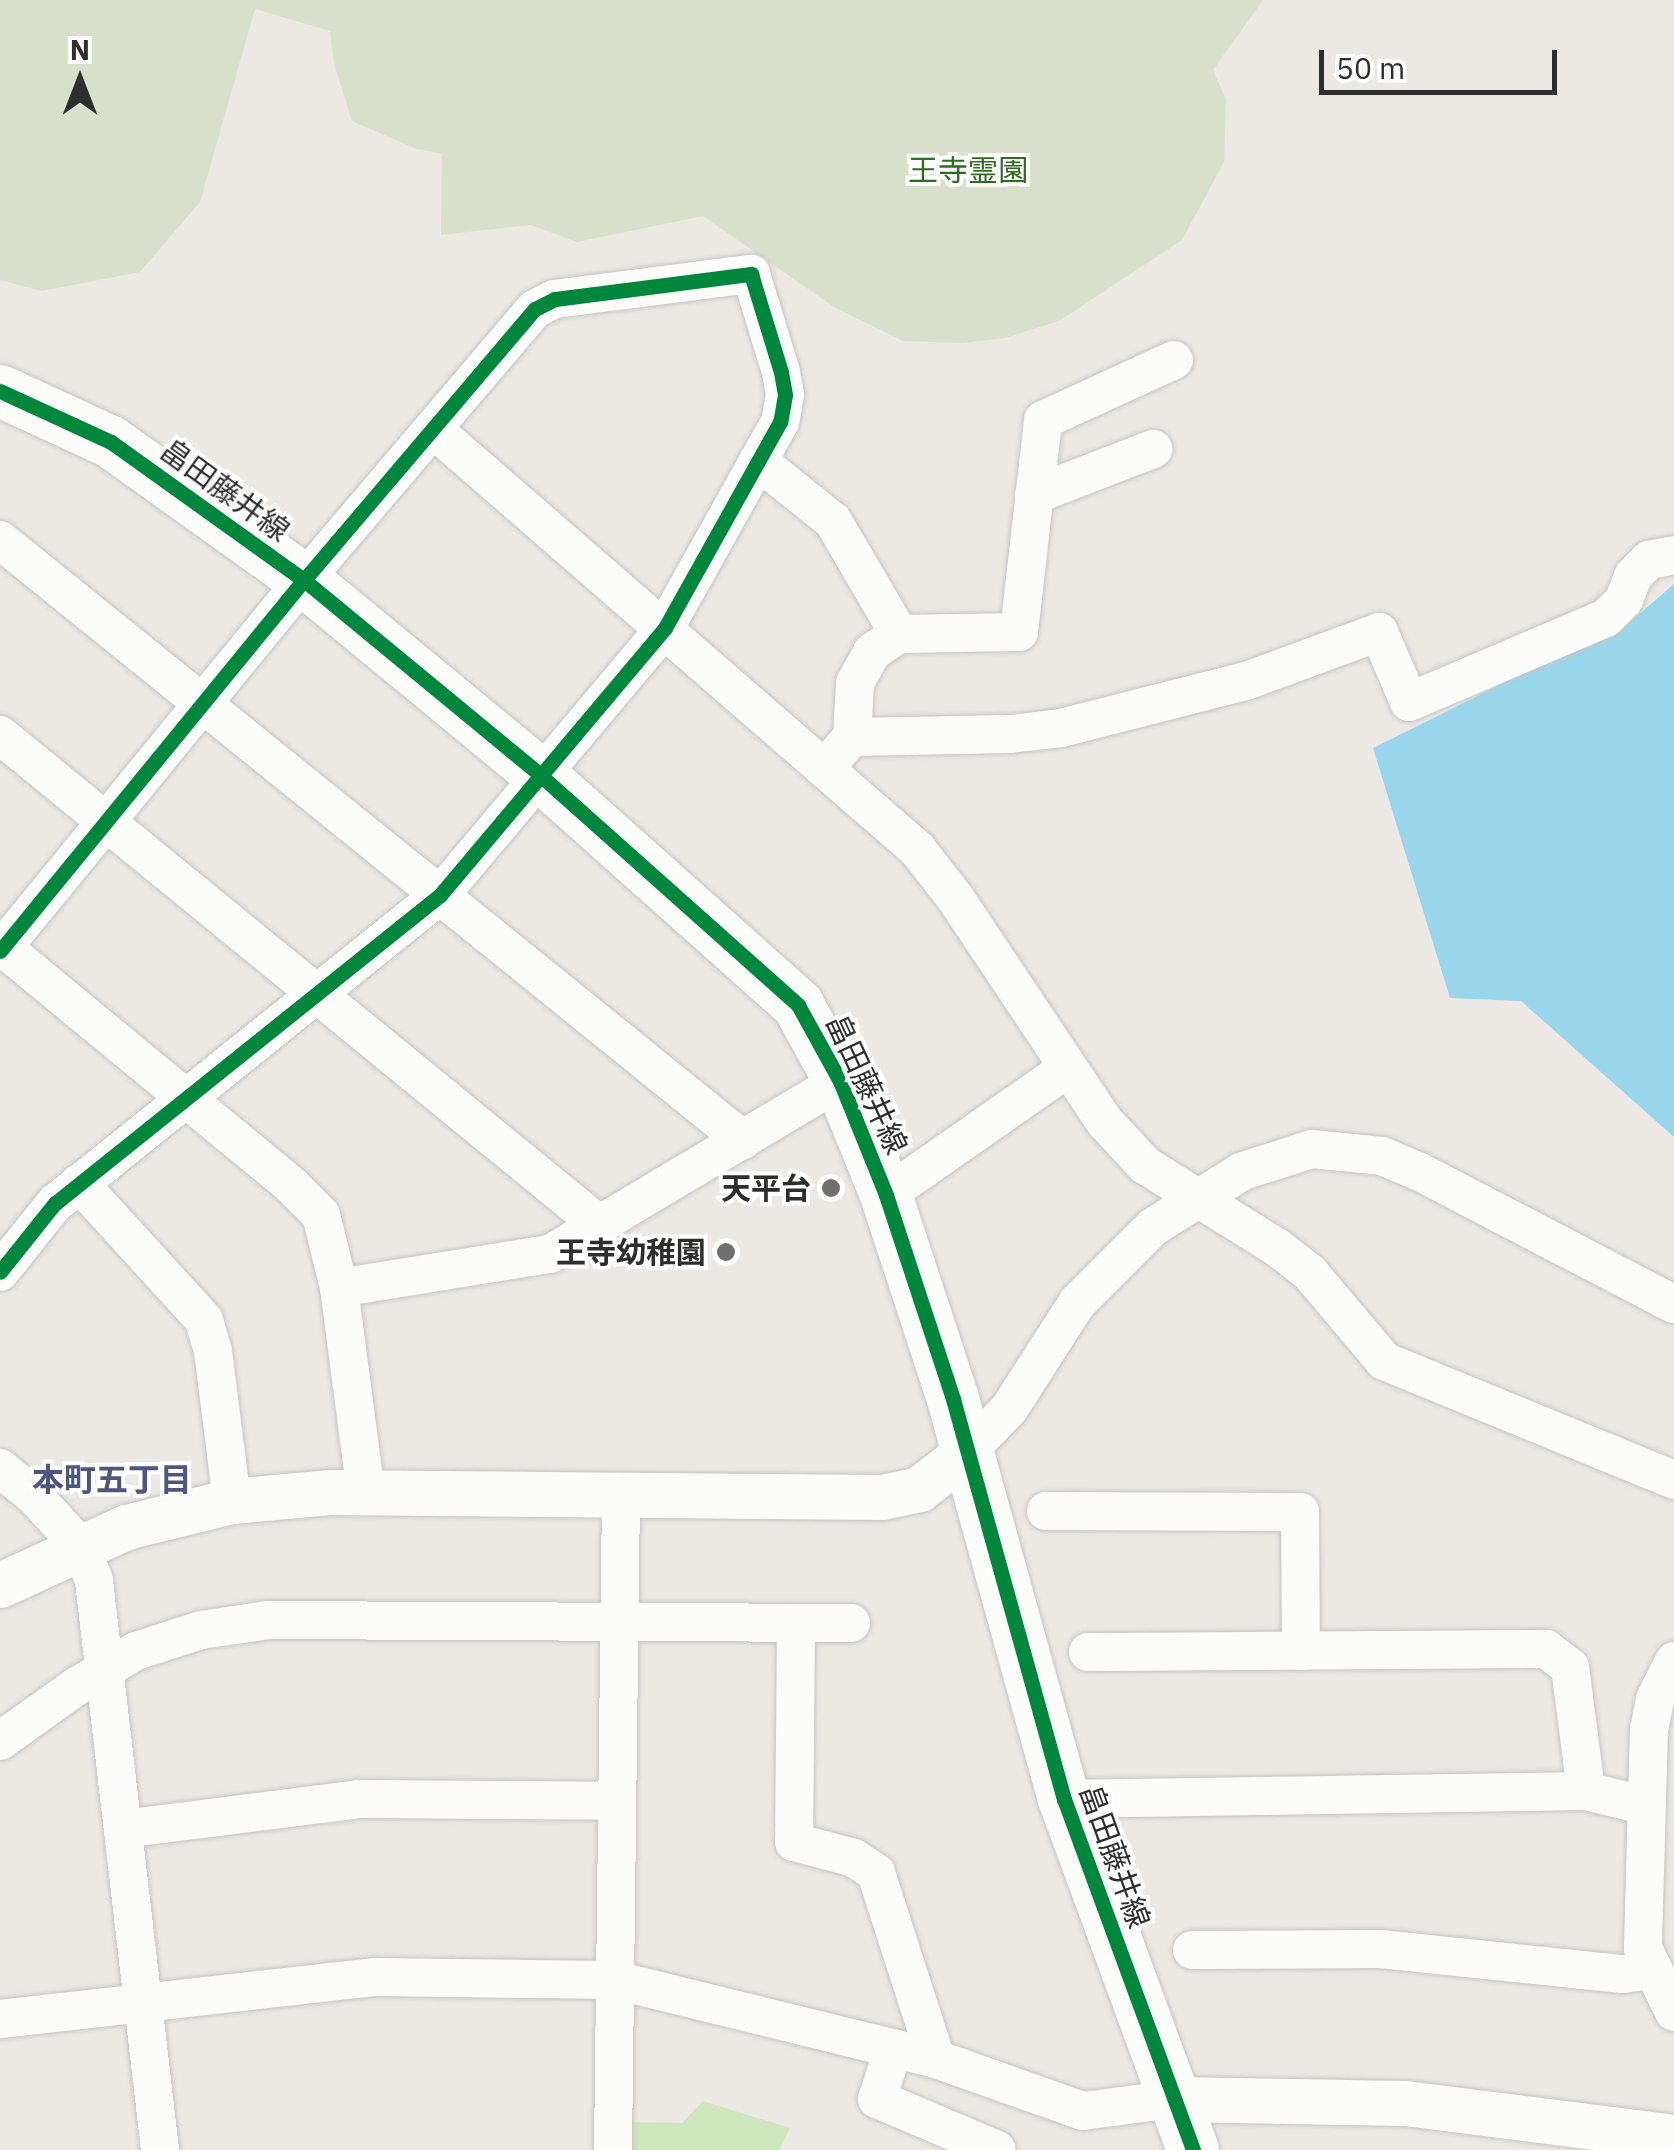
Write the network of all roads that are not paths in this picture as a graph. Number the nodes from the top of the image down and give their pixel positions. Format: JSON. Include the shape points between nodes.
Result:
{"nodes":[{"id":1,"x":1174,"y":360,"type":"dead end"},
{"id":2,"x":0,"y":390,"type":"edge"},
{"id":3,"x":432,"y":428,"type":"junction"},
{"id":4,"x":1153,"y":449,"type":"dead end"},
{"id":5,"x":758,"y":461,"type":"junction"},
{"id":6,"x":1034,"y":496,"type":"junction"},
{"id":7,"x":0,"y":540,"type":"edge"},
{"id":8,"x":1674,"y":555,"type":"edge"},
{"id":9,"x":304,"y":580,"type":"junction"},
{"id":10,"x":665,"y":628,"type":"junction"},
{"id":11,"x":900,"y":634,"type":"junction"},
{"id":12,"x":203,"y":704,"type":"junction"},
{"id":13,"x":0,"y":735,"type":"edge"},
{"id":14,"x":852,"y":737,"type":"junction"},
{"id":15,"x":826,"y":766,"type":"junction"},
{"id":16,"x":539,"y":774,"type":"junction"},
{"id":17,"x":106,"y":821,"type":"junction"},
{"id":18,"x":440,"y":895,"type":"junction"},
{"id":19,"x":1,"y":948,"type":"edge"},
{"id":20,"x":317,"y":994,"type":"junction"},
{"id":21,"x":1068,"y":1068,"type":"junction"},
{"id":22,"x":840,"y":1082,"type":"junction"},
{"id":23,"x":186,"y":1098,"type":"junction"},
{"id":24,"x":743,"y":1140,"type":"junction"},
{"id":25,"x":80,"y":1183,"type":"junction"},
{"id":26,"x":886,"y":1195,"type":"junction"},
{"id":27,"x":1195,"y":1199,"type":"junction"},
{"id":28,"x":601,"y":1226,"type":"junction"},
{"id":29,"x":0,"y":1272,"type":"edge"},
{"id":30,"x":339,"y":1288,"type":"junction"},
{"id":31,"x":1674,"y":1304,"type":"edge"},
{"id":32,"x":966,"y":1453,"type":"junction"},
{"id":33,"x":0,"y":1468,"type":"edge"},
{"id":34,"x":1674,"y":1480,"type":"edge"},
{"id":35,"x":366,"y":1492,"type":"junction"},
{"id":36,"x":621,"y":1495,"type":"junction"},
{"id":37,"x":232,"y":1501,"type":"junction"},
{"id":38,"x":1046,"y":1511,"type":"dead end"},
{"id":39,"x":80,"y":1546,"type":"junction"},
{"id":40,"x":0,"y":1585,"type":"edge"},
{"id":41,"x":620,"y":1622,"type":"junction"},
{"id":42,"x":796,"y":1623,"type":"junction"},
{"id":43,"x":851,"y":1623,"type":"dead end"},
{"id":44,"x":1301,"y":1650,"type":"junction"},
{"id":45,"x":1088,"y":1652,"type":"dead end"},
{"id":46,"x":1674,"y":1661,"type":"edge"},
{"id":47,"x":105,"y":1670,"type":"junction"},
{"id":48,"x":0,"y":1741,"type":"edge"},
{"id":49,"x":1586,"y":1791,"type":"junction"},
{"id":50,"x":1064,"y":1799,"type":"junction"},
{"id":51,"x":617,"y":1801,"type":"junction"},
{"id":52,"x":1655,"y":1825,"type":"edge"},
{"id":53,"x":123,"y":1828,"type":"junction"},
{"id":54,"x":1192,"y":1950,"type":"dead end"},
{"id":55,"x":614,"y":1980,"type":"junction"},
{"id":56,"x":1667,"y":1996,"type":"edge"},
{"id":57,"x":144,"y":2003,"type":"junction"},
{"id":58,"x":0,"y":2019,"type":"edge"},
{"id":59,"x":894,"y":2048,"type":"junction"},
{"id":60,"x":936,"y":2059,"type":"junction"},
{"id":61,"x":1174,"y":2099,"type":"junction"},
{"id":62,"x":1674,"y":2137,"type":"edge"},
{"id":63,"x":160,"y":2150,"type":"edge"},
{"id":64,"x":612,"y":2150,"type":"edge"},
{"id":65,"x":996,"y":2150,"type":"edge"},
{"id":66,"x":1194,"y":2150,"type":"edge"}],
"edges":[{"from":1,"to":6,"type":"street","via":[[1043,420]]},
{"from":2,"to":9,"type":"main road","name":"畠田藤井線","via":[[111,442]]},
{"from":3,"to":5,"type":"street","via":[[535,309],[554,299],[751,274],[785,395],[780,422]]},
{"from":3,"to":9,"type":"street"},
{"from":3,"to":10,"type":"street"},
{"from":4,"to":6,"type":"street"},
{"from":5,"to":10,"type":"street"},
{"from":5,"to":11,"type":"street","via":[[833,521]]},
{"from":6,"to":11,"type":"street","via":[[1019,632]]},
{"from":7,"to":12,"type":"street"},
{"from":8,"to":14,"type":"street","via":[[1649,560],[1606,618],[1409,702],[1379,632],[1246,681],[1060,728]]},
{"from":9,"to":12,"type":"street"},
{"from":9,"to":16,"type":"main road","name":"畠田藤井線"},
{"from":10,"to":15,"type":"street"},
{"from":10,"to":16,"type":"street"},
{"from":11,"to":14,"type":"street","via":[[872,652],[854,683]]},
{"from":12,"to":17,"type":"street"},
{"from":12,"to":18,"type":"street"},
{"from":13,"to":17,"type":"street"},
{"from":14,"to":15,"type":"street"},
{"from":15,"to":21,"type":"street","via":[[917,849]]},
{"from":16,"to":18,"type":"street"},
{"from":16,"to":22,"type":"main road","name":"畠田藤井線","via":[[798,1004]]},
{"from":17,"to":19,"type":"street"},
{"from":17,"to":20,"type":"street"},
{"from":18,"to":20,"type":"street"},
{"from":18,"to":24,"type":"street"},
{"from":19,"to":23,"type":"street"},
{"from":20,"to":23,"type":"street"},
{"from":20,"to":28,"type":"street"},
{"from":21,"to":26,"type":"street"},
{"from":21,"to":27,"type":"street","via":[[1104,1122],[1146,1165]]},
{"from":22,"to":24,"type":"street"},
{"from":22,"to":26,"type":"main road","name":"畠田藤井線"},
{"from":23,"to":25,"type":"street"},
{"from":23,"to":30,"type":"street","via":[[321,1215]]},
{"from":24,"to":28,"type":"street"},
{"from":25,"to":29,"type":"street","via":[[56,1202]]},
{"from":25,"to":37,"type":"street","via":[[204,1320]]},
{"from":26,"to":32,"type":"main road","name":"畠田藤井線"},
{"from":27,"to":31,"type":"street","via":[[1279,1157],[1312,1149],[1382,1156]]},
{"from":27,"to":32,"type":"street","via":[[1153,1227],[1077,1302],[1009,1409]]},
{"from":27,"to":34,"type":"street","via":[[1310,1273],[1384,1361]]},
{"from":28,"to":30,"type":"street","via":[[550,1254]]},
{"from":30,"to":35,"type":"street"},
{"from":32,"to":36,"type":"street","via":[[918,1490],[882,1498]]},
{"from":32,"to":50,"type":"main road","name":"畠田藤井線"},
{"from":33,"to":39,"type":"street"},
{"from":35,"to":36,"type":"street"},
{"from":35,"to":37,"type":"street"},
{"from":36,"to":41,"type":"street"},
{"from":37,"to":39,"type":"street"},
{"from":38,"to":44,"type":"street","via":[[1300,1512]]},
{"from":39,"to":40,"type":"street"},
{"from":39,"to":47,"type":"street","via":[[94,1581]]},
{"from":41,"to":42,"type":"street"},
{"from":41,"to":47,"type":"street","via":[[269,1620],[201,1630],[136,1651]]},
{"from":41,"to":51,"type":"street"},
{"from":42,"to":43,"type":"street"},
{"from":42,"to":60,"type":"street","via":[[794,1842],[854,1858],[876,1873]]},
{"from":44,"to":45,"type":"street"},
{"from":44,"to":49,"type":"street","via":[[1546,1649],[1570,1667]]},
{"from":46,"to":52,"type":"street","via":[[1649,1729]]},
{"from":47,"to":48,"type":"street"},
{"from":47,"to":53,"type":"street"},
{"from":49,"to":50,"type":"street"},
{"from":49,"to":52,"type":"street"},
{"from":50,"to":61,"type":"main road","name":"畠田藤井線"},
{"from":51,"to":53,"type":"street","via":[[360,1798]]},
{"from":51,"to":55,"type":"street"},
{"from":52,"to":56,"type":"street","via":[[1643,1948]]},
{"from":53,"to":57,"type":"street"},
{"from":54,"to":56,"type":"street","via":[[1380,1949],[1623,1974]]},
{"from":55,"to":57,"type":"street","via":[[376,1977]]},
{"from":55,"to":59,"type":"street"},
{"from":55,"to":64,"type":"street"},
{"from":57,"to":58,"type":"street"},
{"from":57,"to":63,"type":"street"},
{"from":59,"to":60,"type":"street"},
{"from":59,"to":65,"type":"street","via":[[877,2099]]},
{"from":60,"to":61,"type":"street","via":[[1083,2111]]},
{"from":61,"to":62,"type":"street","via":[[1405,2103]]},
{"from":61,"to":66,"type":"main road","name":"畠田藤井線"}]}
